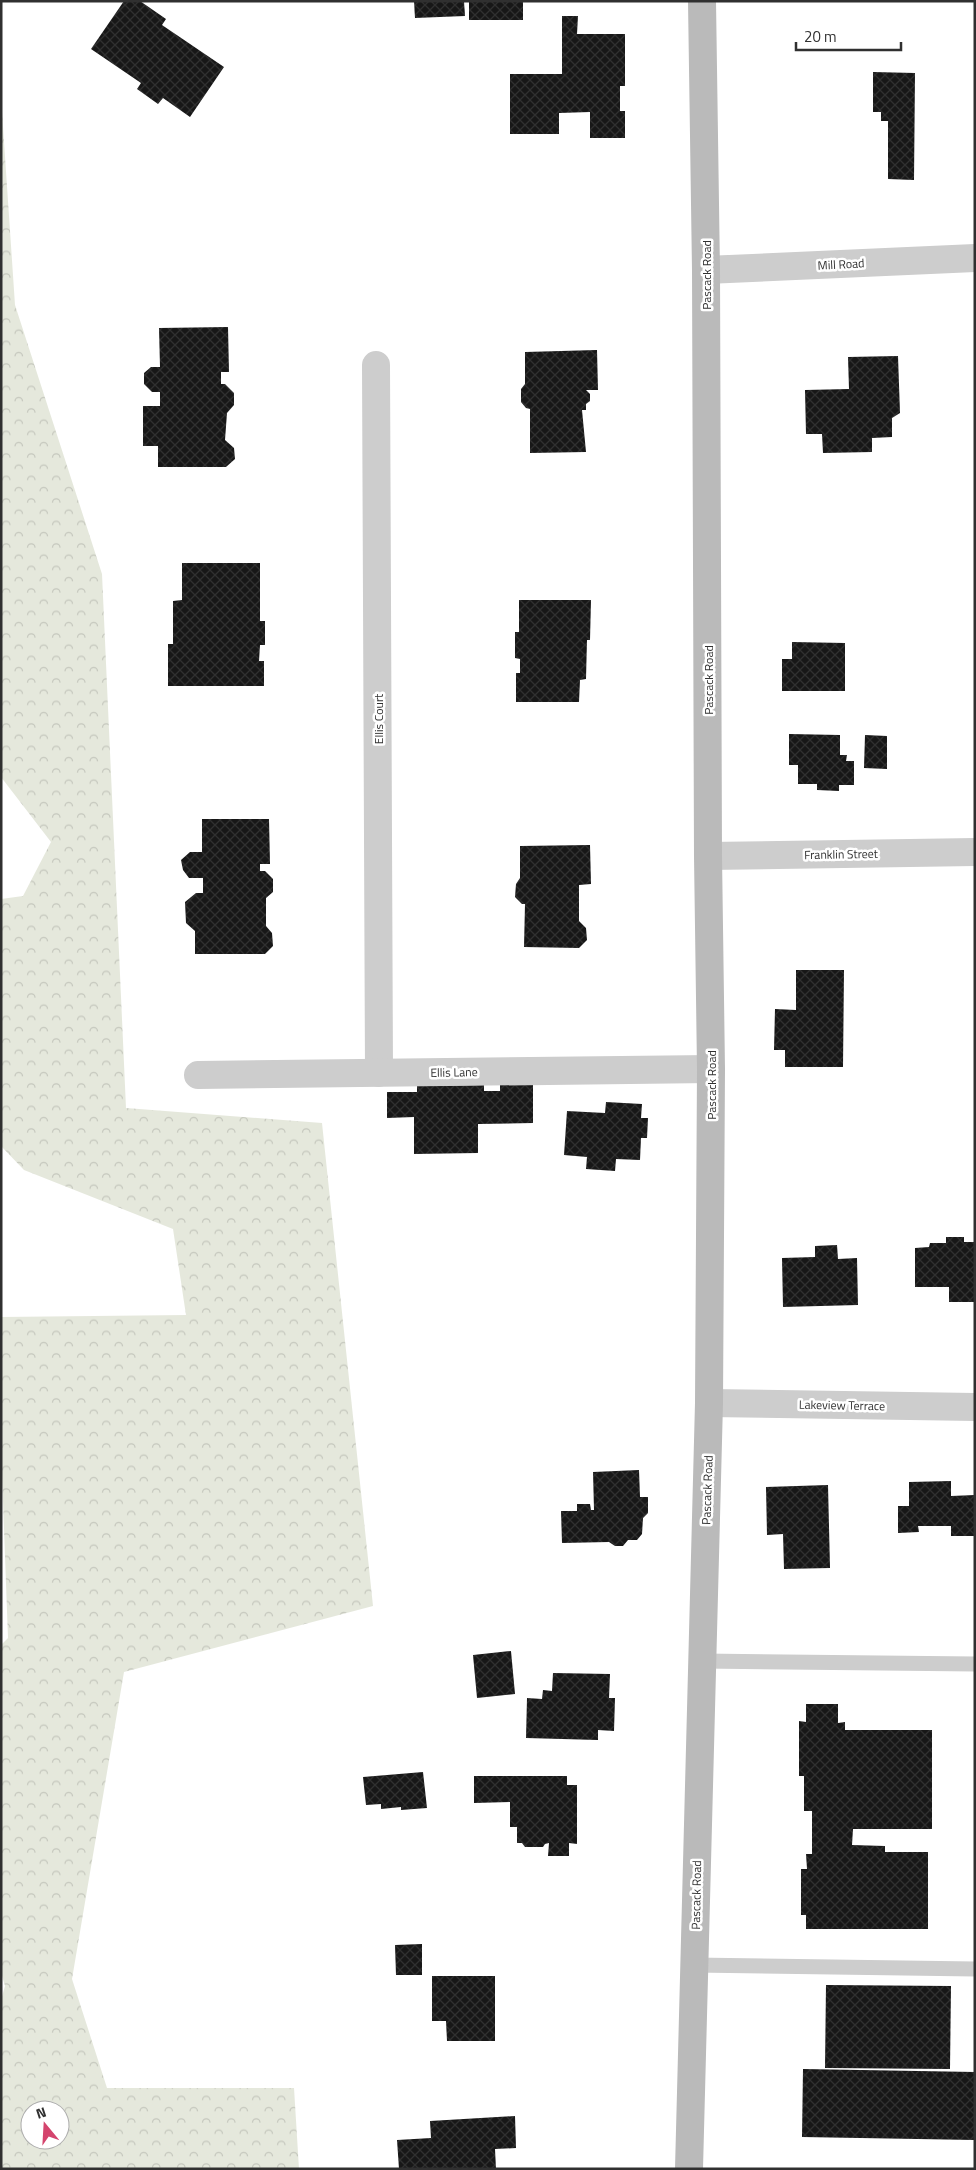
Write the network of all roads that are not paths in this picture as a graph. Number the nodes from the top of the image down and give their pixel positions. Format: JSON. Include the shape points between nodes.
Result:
{"nodes":[{"id":1,"x":702,"y":1,"type":"edge"},
{"id":2,"x":975,"y":258,"type":"edge"},
{"id":3,"x":706,"y":270,"type":"junction"},
{"id":4,"x":376,"y":365,"type":"dead end"},
{"id":5,"x":975,"y":852,"type":"edge"},
{"id":6,"x":708,"y":856,"type":"junction"},
{"id":7,"x":711,"y":1070,"type":"junction"},
{"id":8,"x":379,"y":1073,"type":"junction"},
{"id":9,"x":198,"y":1075,"type":"dead end"},
{"id":10,"x":709,"y":1403,"type":"junction"},
{"id":11,"x":975,"y":1407,"type":"edge"},
{"id":12,"x":702,"y":1661,"type":"junction"},
{"id":13,"x":975,"y":1664,"type":"edge"},
{"id":14,"x":694,"y":1965,"type":"junction"},
{"id":15,"x":975,"y":1968,"type":"edge"},
{"id":16,"x":689,"y":2169,"type":"edge"}],
"edges":[{"from":1,"to":3,"type":"street","name":"Pascack Road"},
{"from":2,"to":3,"type":"street","name":"Mill Road"},
{"from":3,"to":6,"type":"street","name":"Pascack Road"},
{"from":4,"to":8,"type":"street","name":"Ellis Court"},
{"from":5,"to":6,"type":"street","name":"Franklin Street"},
{"from":6,"to":7,"type":"street","name":"Pascack Road"},
{"from":7,"to":8,"type":"street","name":"Ellis Lane"},
{"from":7,"to":10,"type":"street","name":"Pascack Road"},
{"from":8,"to":9,"type":"street","name":"Ellis Lane"},
{"from":10,"to":11,"type":"street","name":"Lakeview Terrace"},
{"from":10,"to":12,"type":"street","name":"Pascack Road"},
{"from":12,"to":13,"type":"lane"},
{"from":12,"to":14,"type":"street","name":"Pascack Road"},
{"from":14,"to":15,"type":"lane"},
{"from":14,"to":16,"type":"street","name":"Pascack Road"}]}
